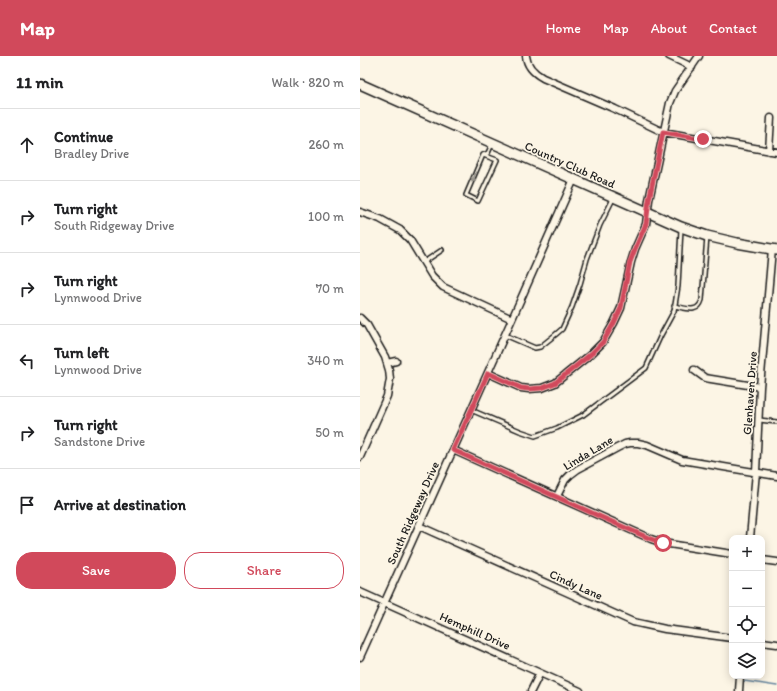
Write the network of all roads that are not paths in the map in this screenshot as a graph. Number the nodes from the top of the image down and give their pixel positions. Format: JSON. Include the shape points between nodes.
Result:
{"nodes":[{"id":1,"x":526,"y":56,"type":"edge"},
{"id":2,"x":669,"y":56,"type":"edge"},
{"id":3,"x":699,"y":56,"type":"edge"},
{"id":4,"x":692,"y":67,"type":"junction"},
{"id":5,"x":360,"y":84,"type":"edge"},
{"id":6,"x":771,"y":118,"type":"dead end"},
{"id":7,"x":663,"y":132,"type":"junction"},
{"id":8,"x":492,"y":144,"type":"junction"},
{"id":9,"x":769,"y":150,"type":"junction"},
{"id":10,"x":777,"y":152,"type":"edge"},
{"id":11,"x":483,"y":154,"type":"junction"},
{"id":12,"x":574,"y":179,"type":"junction"},
{"id":13,"x":614,"y":197,"type":"junction"},
{"id":14,"x":360,"y":212,"type":"edge"},
{"id":15,"x":647,"y":212,"type":"junction"},
{"id":16,"x":681,"y":227,"type":"junction"},
{"id":17,"x":707,"y":236,"type":"junction"},
{"id":18,"x":775,"y":249,"type":"edge"},
{"id":19,"x":442,"y":250,"type":"dead end"},
{"id":20,"x":424,"y":262,"type":"junction"},
{"id":21,"x":674,"y":306,"type":"junction"},
{"id":22,"x":360,"y":318,"type":"edge"},
{"id":23,"x":512,"y":319,"type":"junction"},
{"id":24,"x":505,"y":335,"type":"junction"},
{"id":25,"x":396,"y":360,"type":"dead end"},
{"id":26,"x":387,"y":363,"type":"junction"},
{"id":27,"x":694,"y":370,"type":"dead end"},
{"id":28,"x":488,"y":373,"type":"junction"},
{"id":29,"x":760,"y":387,"type":"junction"},
{"id":30,"x":471,"y":410,"type":"junction"},
{"id":31,"x":759,"y":420,"type":"junction"},
{"id":32,"x":777,"y":422,"type":"edge"},
{"id":33,"x":453,"y":450,"type":"junction"},
{"id":34,"x":360,"y":457,"type":"edge"},
{"id":35,"x":756,"y":472,"type":"junction"},
{"id":36,"x":777,"y":476,"type":"edge"},
{"id":37,"x":556,"y":496,"type":"junction"},
{"id":38,"x":419,"y":526,"type":"junction"},
{"id":39,"x":750,"y":535,"type":"edge"},
{"id":40,"x":729,"y":554,"type":"edge"},
{"id":41,"x":765,"y":560,"type":"edge"},
{"id":42,"x":777,"y":562,"type":"edge"},
{"id":43,"x":360,"y":592,"type":"edge"},
{"id":44,"x":384,"y":603,"type":"junction"},
{"id":45,"x":729,"y":638,"type":"edge"},
{"id":46,"x":765,"y":642,"type":"edge"},
{"id":47,"x":777,"y":644,"type":"edge"},
{"id":48,"x":360,"y":658,"type":"edge"},
{"id":49,"x":540,"y":673,"type":"junction"},
{"id":50,"x":740,"y":679,"type":"edge"},
{"id":51,"x":532,"y":691,"type":"edge"},
{"id":52,"x":580,"y":691,"type":"edge"},
{"id":53,"x":739,"y":691,"type":"edge"}],
"edges":[{"from":1,"to":7,"type":"street","via":[[531,69],[543,78]]},
{"from":2,"to":4,"type":"street"},
{"from":3,"to":4,"type":"street"},
{"from":4,"to":7,"type":"street","via":[[674,91]]},
{"from":5,"to":8,"type":"main road","name":"Country Club Road"},
{"from":6,"to":9,"type":"street"},
{"from":7,"to":9,"type":"street"},
{"from":7,"to":15,"type":"street"},
{"from":8,"to":11,"type":"lane","via":[[488,153]]},
{"from":8,"to":12,"type":"main road","name":"Country Club Road"},
{"from":9,"to":10,"type":"street"},
{"from":11,"to":11,"type":"lane","one_way":true,"via":[[466,195],[478,201],[496,160]]},
{"from":12,"to":13,"type":"main road","name":"Country Club Road"},
{"from":12,"to":23,"type":"street","name":"South Ridgeway Drive"},
{"from":13,"to":15,"type":"main road","name":"Country Club Road"},
{"from":13,"to":24,"type":"lane","via":[[600,225],[562,329],[540,347],[535,348]]},
{"from":14,"to":20,"type":"street","via":[[400,230]]},
{"from":15,"to":16,"type":"main road","name":"Country Club Road"},
{"from":15,"to":28,"type":"street","via":[[646,224],[630,262],[621,308],[603,342],[555,383],[542,388],[521,388]]},
{"from":16,"to":17,"type":"main road","name":"Country Club Road"},
{"from":16,"to":21,"type":"lane","via":[[678,286]]},
{"from":17,"to":18,"type":"main road","name":"Country Club Road"},
{"from":17,"to":21,"type":"lane","via":[[700,305],[696,309]]},
{"from":18,"to":29,"type":"street","name":"Glenhaven Drive"},
{"from":19,"to":20,"type":"lane"},
{"from":20,"to":23,"type":"street","via":[[432,276],[443,287]]},
{"from":21,"to":30,"type":"lane","via":[[674,311],[646,368],[583,415],[535,436]]},
{"from":22,"to":26,"type":"street","via":[[367,325]]},
{"from":23,"to":24,"type":"street","name":"South Ridgeway Drive"},
{"from":24,"to":28,"type":"street","name":"South Ridgeway Drive"},
{"from":25,"to":26,"type":"street"},
{"from":26,"to":34,"type":"street","via":[[390,380],[387,396]]},
{"from":27,"to":29,"type":"street","via":[[706,378]]},
{"from":28,"to":30,"type":"street","name":"South Ridgeway Drive"},
{"from":29,"to":31,"type":"street","name":"Glenhaven Drive"},
{"from":30,"to":33,"type":"street","name":"South Ridgeway Drive"},
{"from":31,"to":32,"type":"lane"},
{"from":31,"to":35,"type":"street","name":"Glenhaven Drive"},
{"from":33,"to":37,"type":"street"},
{"from":33,"to":38,"type":"street","name":"South Ridgeway Drive"},
{"from":35,"to":36,"type":"street","name":"Linda Lane"},
{"from":35,"to":37,"type":"street","name":"Linda Lane","via":[[682,460],[647,445],[630,443],[570,474]]},
{"from":35,"to":39,"type":"street","name":"Glenhaven Drive"},
{"from":37,"to":40,"type":"street","via":[[663,543]]},
{"from":38,"to":44,"type":"street","name":"South Ridgeway Drive"},
{"from":38,"to":45,"type":"street","name":"Cindy Lane","via":[[633,622]]},
{"from":41,"to":42,"type":"street"},
{"from":43,"to":44,"type":"street","name":"Hemphill Drive"},
{"from":44,"to":48,"type":"street","name":"South Ridgeway Drive"},
{"from":44,"to":49,"type":"street","name":"Hemphill Drive"},
{"from":46,"to":47,"type":"street"},
{"from":49,"to":51,"type":"street"},
{"from":49,"to":52,"type":"street","name":"Hemphill Drive"},
{"from":50,"to":53,"type":"street"}]}
